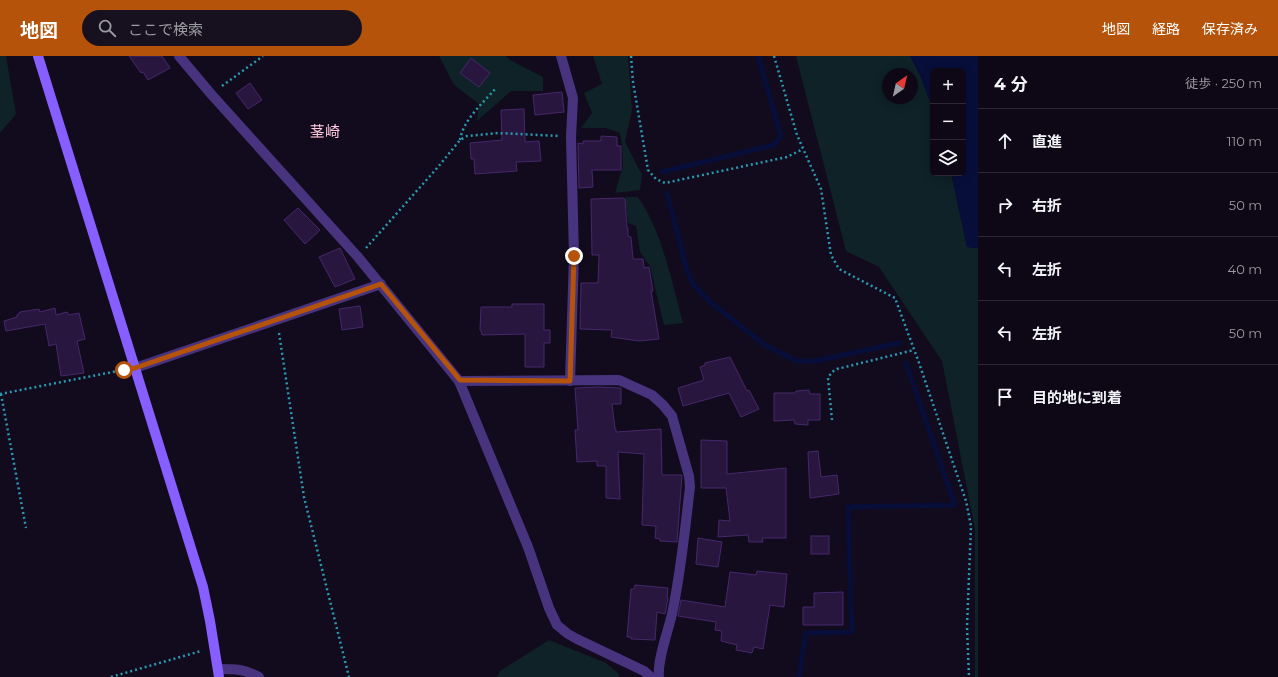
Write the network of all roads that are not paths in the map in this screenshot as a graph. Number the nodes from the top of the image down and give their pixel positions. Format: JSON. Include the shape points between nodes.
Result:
{"nodes":[{"id":1,"x":38,"y":56,"type":"edge"},
{"id":2,"x":179,"y":56,"type":"edge"},
{"id":3,"x":561,"y":56,"type":"edge"},
{"id":4,"x":381,"y":284,"type":"junction"},
{"id":5,"x":135,"y":368,"type":"junction"},
{"id":6,"x":460,"y":380,"type":"junction"},
{"id":7,"x":570,"y":381,"type":"junction"},
{"id":8,"x":219,"y":673,"type":"edge"},
{"id":9,"x":259,"y":677,"type":"edge"},
{"id":10,"x":651,"y":677,"type":"edge"},
{"id":11,"x":659,"y":677,"type":"edge"}],
"edges":[{"from":1,"to":5,"type":"street"},
{"from":2,"to":4,"type":"street"},
{"from":3,"to":7,"type":"street","via":[[573,98],[571,137],[574,256]]},
{"from":4,"to":5,"type":"street"},
{"from":4,"to":6,"type":"street"},
{"from":5,"to":8,"type":"street","via":[[203,587]]},
{"from":6,"to":7,"type":"street"},
{"from":6,"to":10,"type":"street","via":[[557,625],[573,637],[644,671]]},
{"from":7,"to":11,"type":"street","via":[[619,380],[652,395],[672,416],[680,441],[690,487],[679,571]]},
{"from":8,"to":9,"type":"street","via":[[238,669]]}]}
